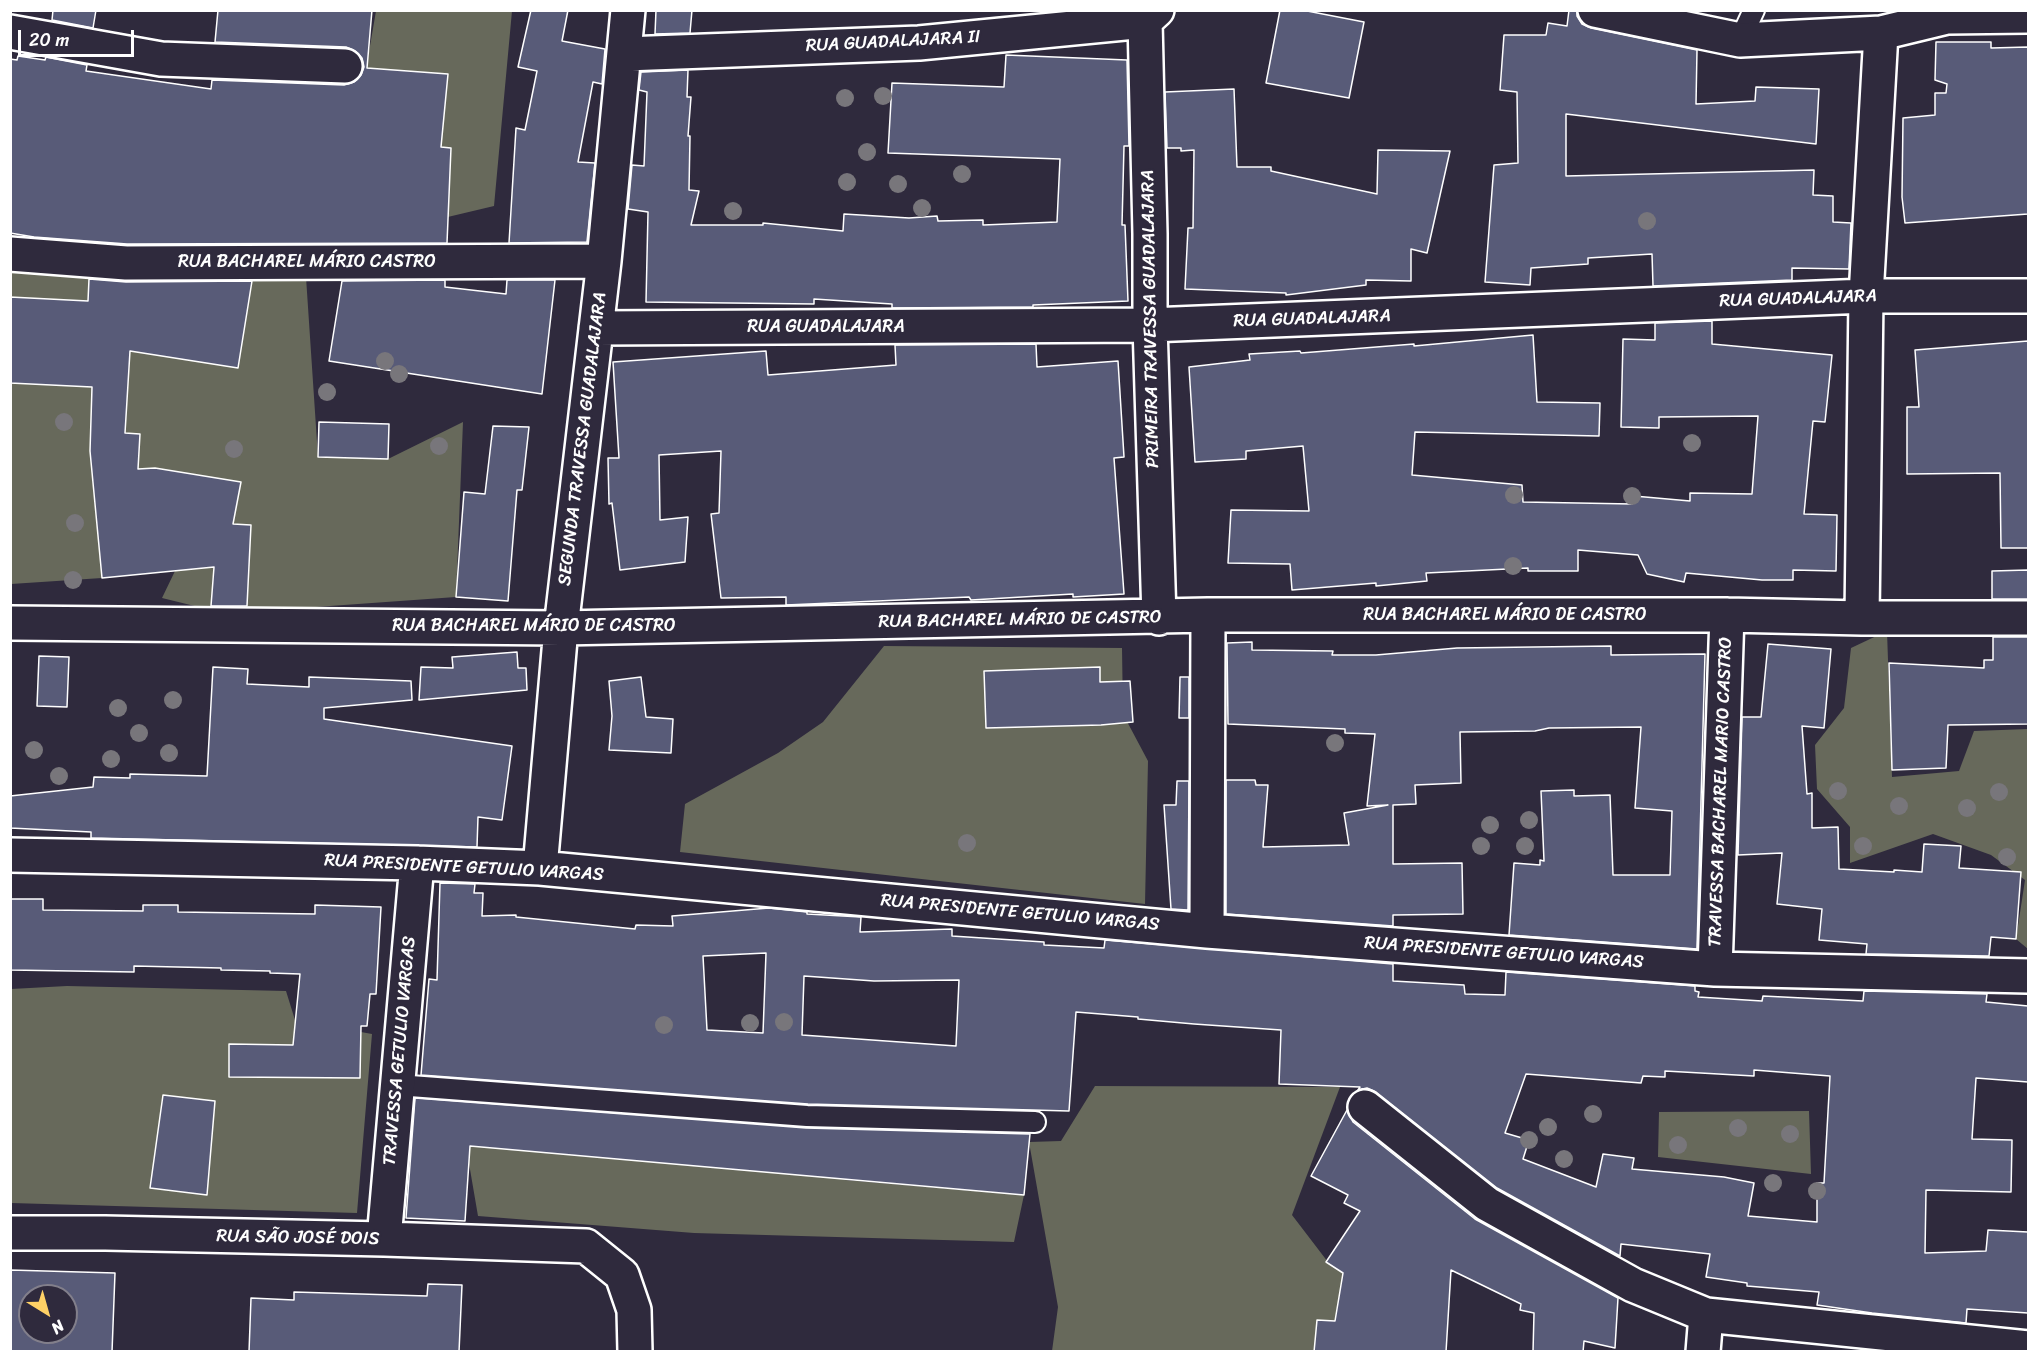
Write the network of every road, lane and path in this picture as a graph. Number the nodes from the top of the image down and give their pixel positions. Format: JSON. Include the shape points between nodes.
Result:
{"nodes":[{"id":1,"x":628,"y":10,"type":"edge"},
{"id":2,"x":1754,"y":10,"type":"edge"},
{"id":3,"x":1605,"y":12,"type":"edge"},
{"id":4,"x":1947,"y":14,"type":"edge"},
{"id":5,"x":1151,"y":16,"type":"edge"},
{"id":6,"x":2028,"y":16,"type":"edge"},
{"id":7,"x":10,"y":32,"type":"edge"},
{"id":8,"x":1881,"y":33,"type":"junction"},
{"id":9,"x":1740,"y":40,"type":"junction"},
{"id":10,"x":625,"y":54,"type":"junction"},
{"id":11,"x":345,"y":66,"type":"dead end"},
{"id":12,"x":10,"y":254,"type":"edge"},
{"id":13,"x":604,"y":261,"type":"junction"},
{"id":14,"x":1866,"y":296,"type":"junction"},
{"id":15,"x":2028,"y":296,"type":"edge"},
{"id":16,"x":1150,"y":326,"type":"junction"},
{"id":17,"x":596,"y":328,"type":"junction"},
{"id":18,"x":1208,"y":615,"type":"junction"},
{"id":19,"x":1727,"y":615,"type":"junction"},
{"id":20,"x":1159,"y":618,"type":"junction"},
{"id":21,"x":1862,"y":618,"type":"junction"},
{"id":22,"x":2028,"y":618,"type":"edge"},
{"id":23,"x":10,"y":622,"type":"edge"},
{"id":24,"x":561,"y":628,"type":"junction"},
{"id":25,"x":10,"y":855,"type":"edge"},
{"id":26,"x":417,"y":863,"type":"junction"},
{"id":27,"x":540,"y":868,"type":"junction"},
{"id":28,"x":1207,"y":931,"type":"junction"},
{"id":29,"x":1714,"y":969,"type":"junction"},
{"id":30,"x":2028,"y":976,"type":"edge"},
{"id":31,"x":397,"y":1085,"type":"junction"},
{"id":32,"x":1365,"y":1107,"type":"dead end"},
{"id":33,"x":1035,"y":1122,"type":"dead end"},
{"id":34,"x":10,"y":1233,"type":"edge"},
{"id":35,"x":384,"y":1239,"type":"junction"},
{"id":36,"x":1706,"y":1315,"type":"junction"},
{"id":37,"x":2028,"y":1348,"type":"edge"},
{"id":38,"x":635,"y":1352,"type":"edge"},
{"id":39,"x":1703,"y":1352,"type":"edge"}],
"edges":[{"from":1,"to":10,"type":"street","name":"SEGUNDA TRAVESSA GUADALAJARA"},
{"from":2,"to":9,"type":"lane"},
{"from":3,"to":9,"type":"street"},
{"from":4,"to":6,"type":"street"},
{"from":4,"to":8,"type":"street"},
{"from":5,"to":10,"type":"street","name":"RUA GUADALAJARA II","via":[[919,43]]},
{"from":5,"to":16,"type":"street","name":"PRIMEIRA TRAVESSA GUADALAJARA"},
{"from":7,"to":11,"type":"street","via":[[161,59]]},
{"from":8,"to":9,"type":"street"},
{"from":8,"to":14,"type":"street"},
{"from":10,"to":13,"type":"street","name":"SEGUNDA TRAVESSA GUADALAJARA"},
{"from":12,"to":13,"type":"street","name":"RUA BACHAREL MÁRIO CASTRO","via":[[126,263]]},
{"from":13,"to":17,"type":"street","name":"SEGUNDA TRAVESSA GUADALAJARA"},
{"from":14,"to":15,"type":"street","name":"RUA GUADALAJARA"},
{"from":14,"to":16,"type":"street","name":"RUA GUADALAJARA"},
{"from":14,"to":21,"type":"street"},
{"from":16,"to":17,"type":"street","name":"RUA GUADALAJARA"},
{"from":16,"to":20,"type":"street","name":"PRIMEIRA TRAVESSA GUADALAJARA"},
{"from":17,"to":24,"type":"street","name":"SEGUNDA TRAVESSA GUADALAJARA"},
{"from":18,"to":19,"type":"street","name":"RUA BACHAREL MÁRIO DE CASTRO"},
{"from":18,"to":20,"type":"street","name":"RUA BACHAREL MÁRIO DE CASTRO"},
{"from":18,"to":28,"type":"street"},
{"from":19,"to":21,"type":"street","name":"RUA BACHAREL MÁRIO DE CASTRO"},
{"from":19,"to":29,"type":"street","name":"TRAVESSA BACHAREL MARIO CASTRO"},
{"from":20,"to":24,"type":"street","name":"RUA BACHAREL MÁRIO DE CASTRO"},
{"from":21,"to":22,"type":"street","name":"RUA BACHAREL MÁRIO DE CASTRO"},
{"from":23,"to":24,"type":"street","name":"RUA BACHAREL MÁRIO DE CASTRO"},
{"from":24,"to":27,"type":"street","name":"SEGUNDA TRAVESSA GUADALAJARA"},
{"from":25,"to":26,"type":"street","name":"RUA PRESIDENTE GETULIO VARGAS"},
{"from":26,"to":27,"type":"street","name":"RUA PRESIDENTE GETULIO VARGAS"},
{"from":26,"to":31,"type":"street","name":"TRAVESSA GETULIO VARGAS"},
{"from":27,"to":28,"type":"street","name":"RUA PRESIDENTE GETULIO VARGAS"},
{"from":28,"to":29,"type":"street","name":"RUA PRESIDENTE GETULIO VARGAS"},
{"from":29,"to":30,"type":"street","name":"RUA PRESIDENTE GETULIO VARGAS"},
{"from":31,"to":33,"type":"lane","via":[[807,1116]]},
{"from":31,"to":35,"type":"street","name":"TRAVESSA GETULIO VARGAS"},
{"from":32,"to":36,"type":"street","via":[[1487,1204],[1633,1285]]},
{"from":34,"to":35,"type":"street","name":"RUA SÃO JOSÉ DOIS"},
{"from":35,"to":38,"type":"street","name":"RUA SÃO JOSÉ DOIS","via":[[586,1246],[622,1275],[634,1310]]},
{"from":36,"to":37,"type":"street"},
{"from":36,"to":39,"type":"street"}]}
